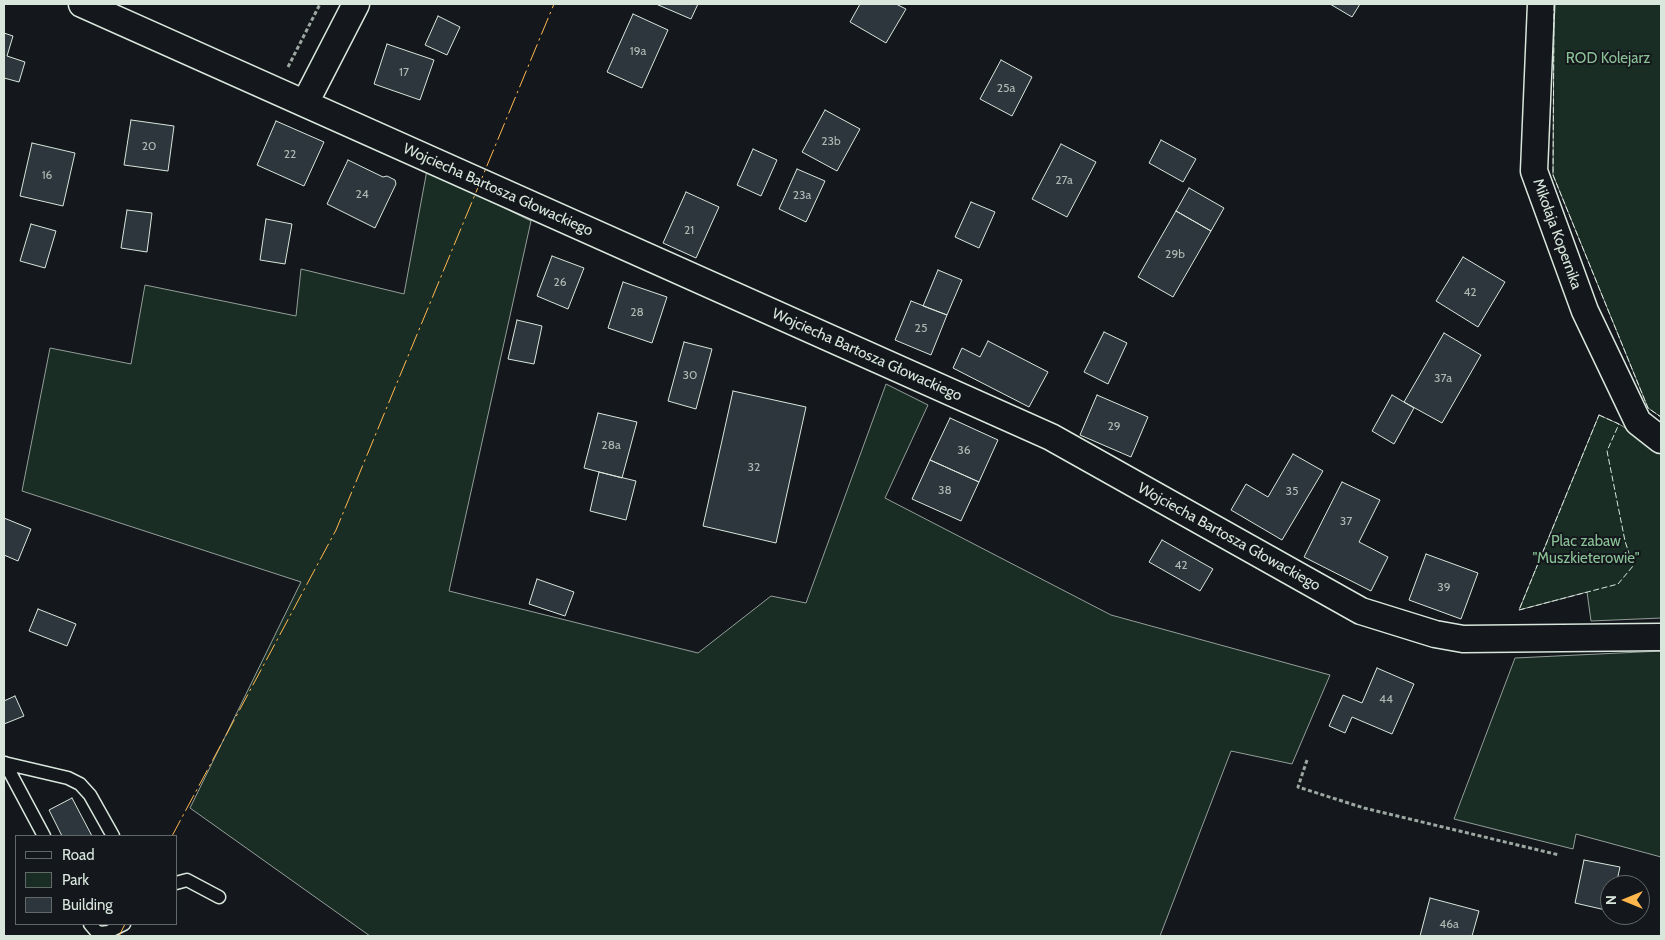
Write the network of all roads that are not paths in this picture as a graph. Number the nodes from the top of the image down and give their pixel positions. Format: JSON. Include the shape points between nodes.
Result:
{"nodes":[{"id":1,"x":82,"y":4,"type":"edge"},
{"id":2,"x":356,"y":4,"type":"edge"},
{"id":3,"x":1541,"y":4,"type":"edge"},
{"id":4,"x":305,"y":103,"type":"junction"},
{"id":5,"x":1661,"y":440,"type":"edge"},
{"id":6,"x":1661,"y":637,"type":"edge"},
{"id":7,"x":5,"y":763,"type":"edge"},
{"id":8,"x":43,"y":835,"type":"edge"},
{"id":9,"x":112,"y":835,"type":"edge"},
{"id":10,"x":178,"y":882,"type":"edge"},
{"id":11,"x":219,"y":897,"type":"dead end"},
{"id":12,"x":91,"y":925,"type":"edge"},
{"id":13,"x":122,"y":925,"type":"edge"}],
"edges":[{"from":1,"to":4,"type":"street","name":"Wojciecha Bartosza Głowackiego"},
{"from":2,"to":4,"type":"street"},
{"from":3,"to":5,"type":"street","name":"Mikołaja Kopernika","via":[[1534,171],[1589,320],[1638,422]]},
{"from":4,"to":6,"type":"street","name":"Wojciecha Bartosza Głowackiego","via":[[1051,437],[1361,611],[1435,634],[1463,638]]},
{"from":7,"to":8,"type":"lane"},
{"from":7,"to":9,"type":"lane","via":[[68,778],[80,784],[90,795]]},
{"from":10,"to":11,"type":"lane","via":[[187,880]]},
{"from":12,"to":13,"type":"lane","via":[[101,933]]}]}
